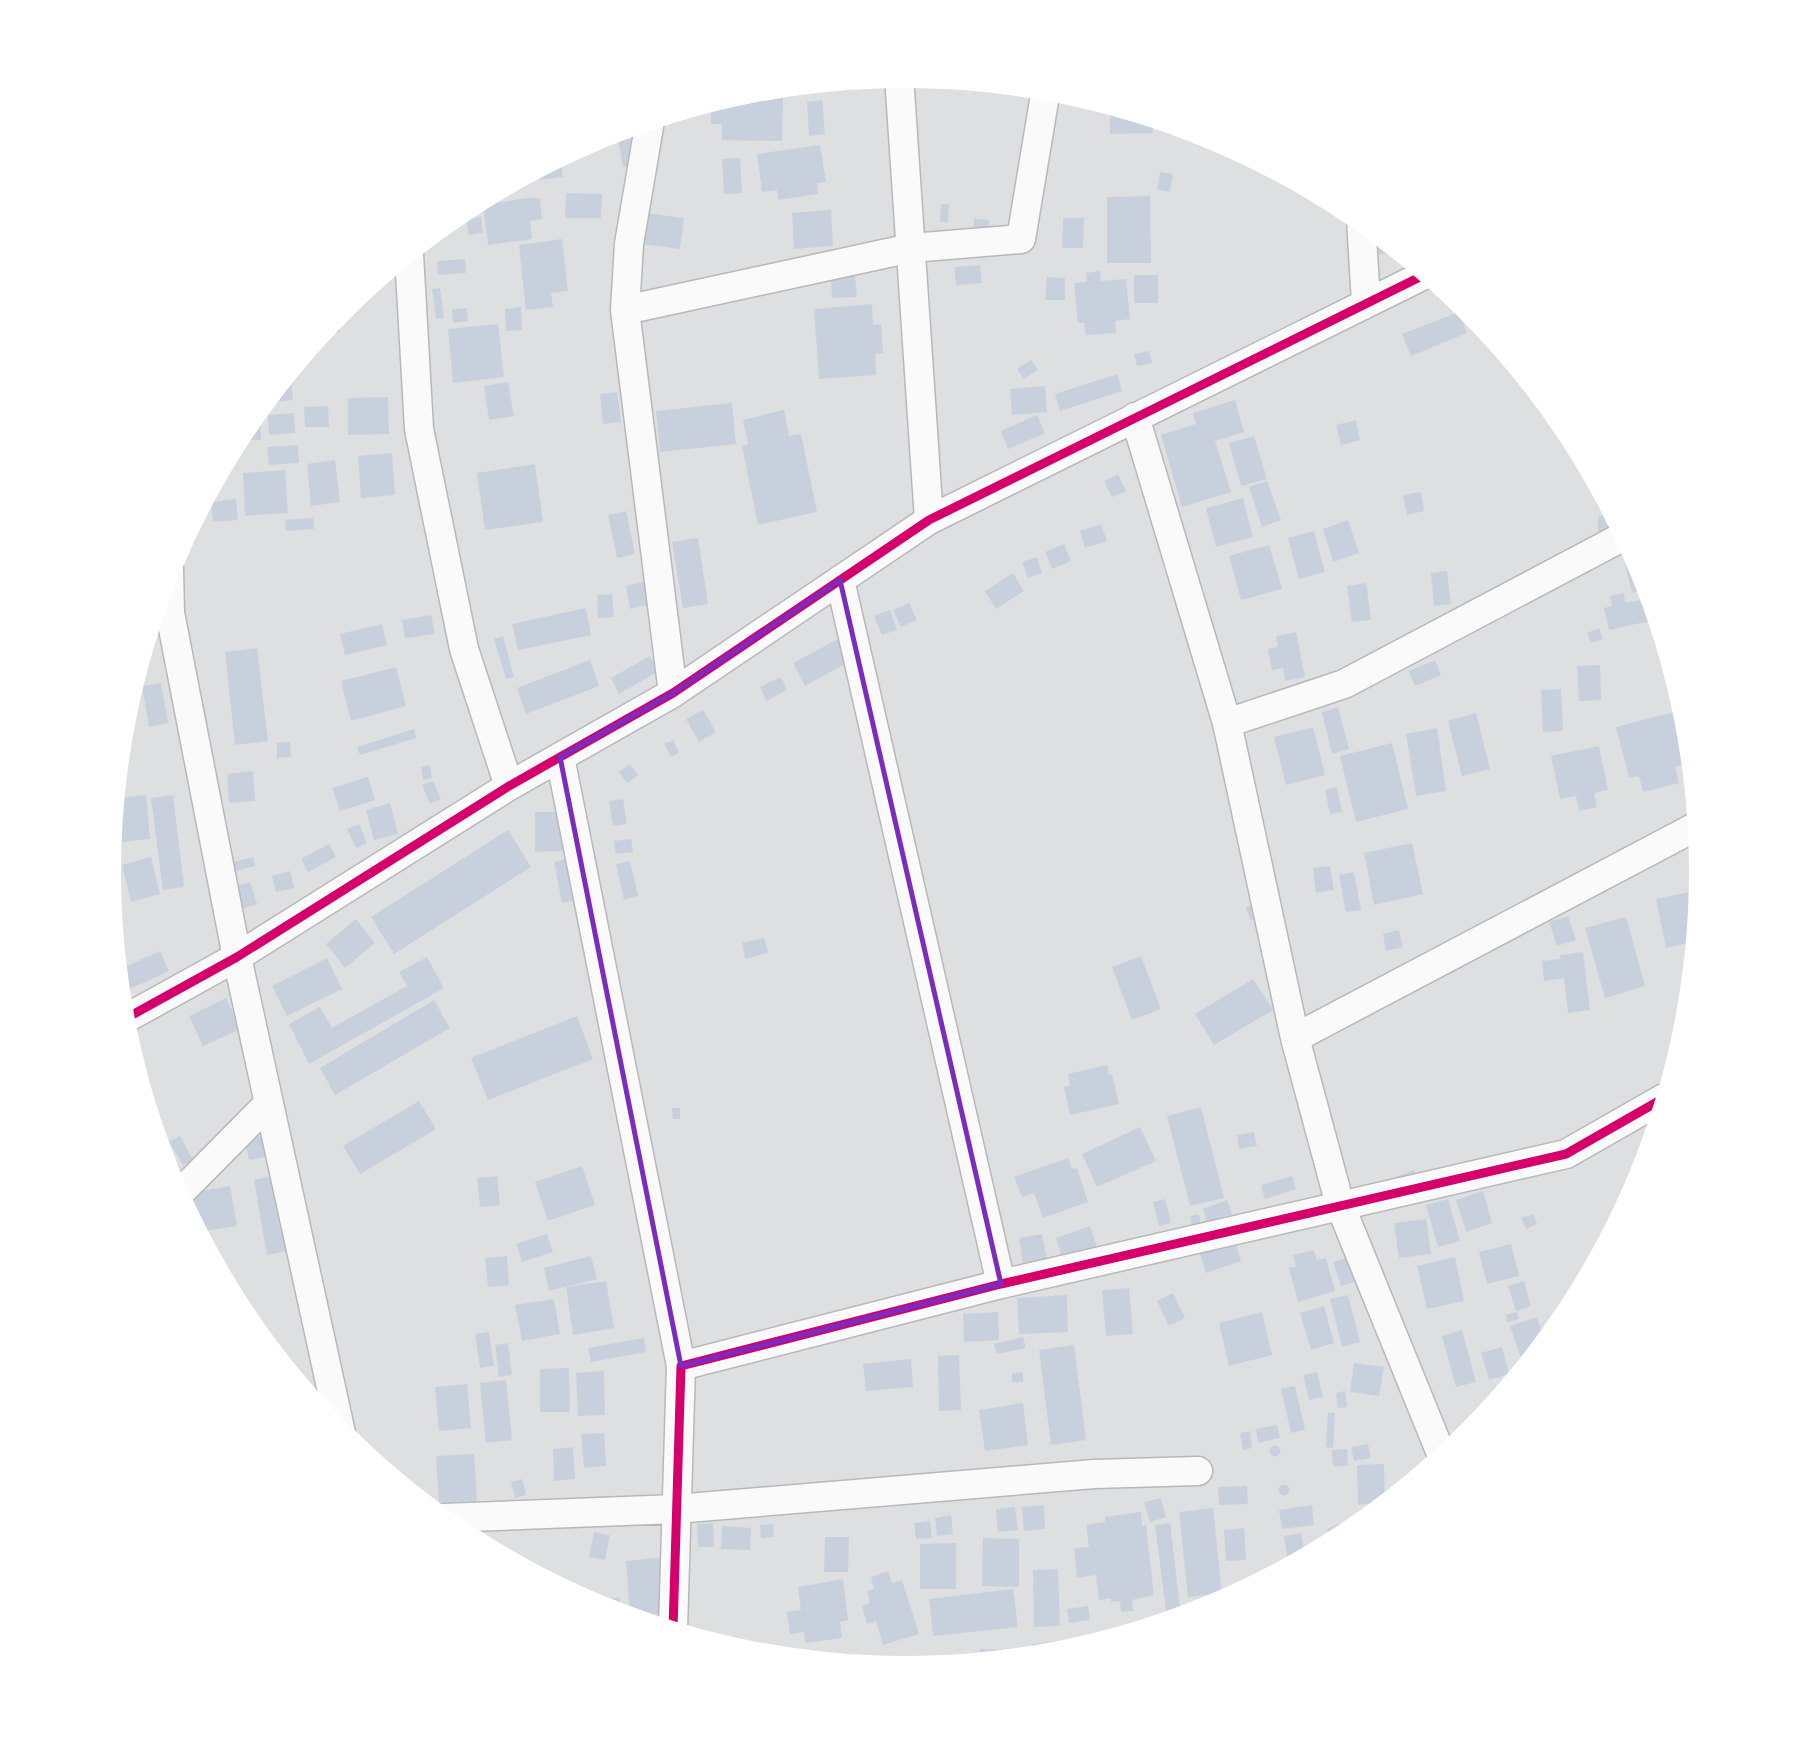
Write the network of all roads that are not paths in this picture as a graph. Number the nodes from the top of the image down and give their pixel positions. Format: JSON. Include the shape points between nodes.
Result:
{"nodes":[{"id":1,"x":900,"y":88,"type":"edge"},
{"id":2,"x":1044,"y":101,"type":"edge"},
{"id":3,"x":648,"y":131,"type":"edge"},
{"id":4,"x":1362,"y":235,"type":"edge"},
{"id":5,"x":911,"y":248,"type":"junction"},
{"id":6,"x":410,"y":265,"type":"edge"},
{"id":7,"x":1417,"y":278,"type":"edge"},
{"id":8,"x":1366,"y":302,"type":"junction"},
{"id":9,"x":625,"y":310,"type":"junction"},
{"id":10,"x":1135,"y":417,"type":"junction"},
{"id":11,"x":929,"y":520,"type":"junction"},
{"id":12,"x":1615,"y":541,"type":"edge"},
{"id":13,"x":840,"y":580,"type":"junction"},
{"id":14,"x":170,"y":601,"type":"edge"},
{"id":15,"x":673,"y":693,"type":"junction"},
{"id":16,"x":1227,"y":723,"type":"junction"},
{"id":17,"x":560,"y":757,"type":"junction"},
{"id":18,"x":509,"y":786,"type":"junction"},
{"id":19,"x":1687,"y":831,"type":"edge"},
{"id":20,"x":237,"y":957,"type":"junction"},
{"id":21,"x":134,"y":1014,"type":"edge"},
{"id":22,"x":1295,"y":1038,"type":"junction"},
{"id":23,"x":269,"y":1103,"type":"junction"},
{"id":24,"x":1653,"y":1104,"type":"edge"},
{"id":25,"x":187,"y":1186,"type":"edge"},
{"id":26,"x":1340,"y":1205,"type":"junction"},
{"id":27,"x":1001,"y":1284,"type":"junction"},
{"id":28,"x":681,"y":1366,"type":"junction"},
{"id":29,"x":336,"y":1410,"type":"edge"},
{"id":30,"x":1438,"y":1446,"type":"edge"},
{"id":31,"x":1198,"y":1471,"type":"dead end"},
{"id":32,"x":676,"y":1509,"type":"junction"},
{"id":33,"x":461,"y":1517,"type":"edge"},
{"id":34,"x":673,"y":1620,"type":"edge"}],
"edges":[{"from":1,"to":5,"type":"street"},
{"from":2,"to":5,"type":"street","via":[[1021,239]]},
{"from":3,"to":9,"type":"street","via":[[629,244]]},
{"from":4,"to":8,"type":"street"},
{"from":5,"to":9,"type":"street"},
{"from":5,"to":11,"type":"street"},
{"from":6,"to":18,"type":"street","via":[[419,429],[464,649]]},
{"from":7,"to":8,"type":"street"},
{"from":8,"to":10,"type":"street"},
{"from":9,"to":15,"type":"street"},
{"from":10,"to":11,"type":"street"},
{"from":10,"to":16,"type":"street"},
{"from":11,"to":13,"type":"street"},
{"from":12,"to":16,"type":"street","via":[[1344,684]]},
{"from":13,"to":15,"type":"street"},
{"from":13,"to":27,"type":"street"},
{"from":14,"to":20,"type":"street"},
{"from":15,"to":17,"type":"street"},
{"from":16,"to":22,"type":"street"},
{"from":17,"to":18,"type":"street"},
{"from":17,"to":28,"type":"street"},
{"from":18,"to":20,"type":"street"},
{"from":19,"to":22,"type":"street"},
{"from":20,"to":21,"type":"street"},
{"from":20,"to":23,"type":"street"},
{"from":22,"to":26,"type":"street"},
{"from":23,"to":25,"type":"street"},
{"from":23,"to":29,"type":"street"},
{"from":24,"to":26,"type":"street","via":[[1566,1154]]},
{"from":26,"to":27,"type":"street"},
{"from":26,"to":30,"type":"street"},
{"from":27,"to":28,"type":"street"},
{"from":28,"to":32,"type":"street"},
{"from":31,"to":32,"type":"street","via":[[1094,1474]]},
{"from":32,"to":33,"type":"street"},
{"from":32,"to":34,"type":"street"}]}
